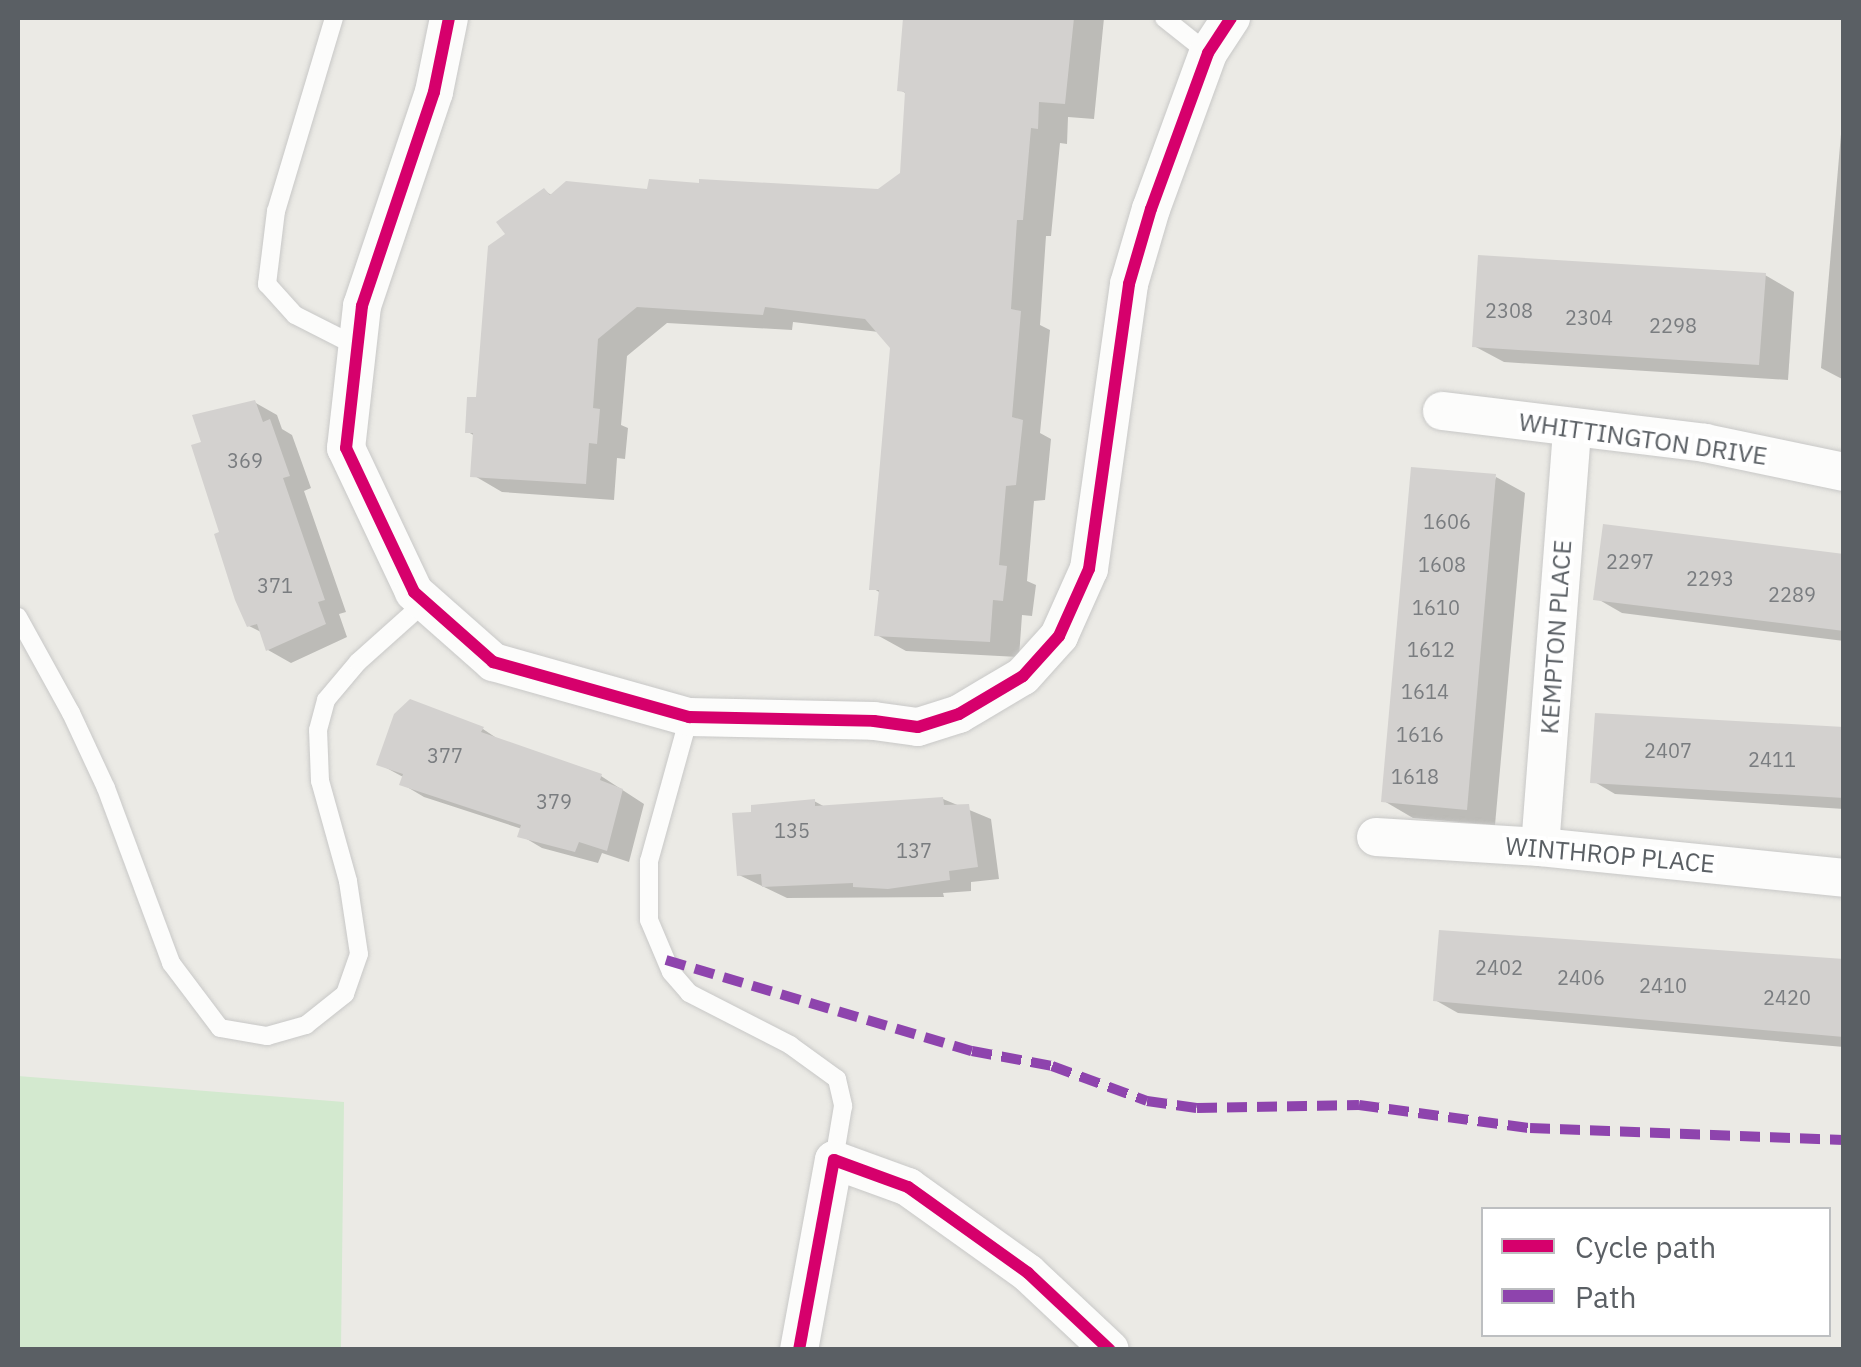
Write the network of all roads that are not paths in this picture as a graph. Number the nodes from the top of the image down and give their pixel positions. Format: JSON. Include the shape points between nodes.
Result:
{"nodes":[{"id":1,"x":334,"y":18,"type":"edge"},
{"id":2,"x":449,"y":18,"type":"edge"},
{"id":3,"x":1164,"y":18,"type":"edge"},
{"id":4,"x":1231,"y":18,"type":"edge"},
{"id":5,"x":1208,"y":53,"type":"junction"},
{"id":6,"x":358,"y":347,"type":"junction"},
{"id":7,"x":1442,"y":411,"type":"dead end"},
{"id":8,"x":1572,"y":426,"type":"junction"},
{"id":9,"x":1844,"y":472,"type":"edge"},
{"id":10,"x":425,"y":602,"type":"junction"},
{"id":11,"x":18,"y":617,"type":"edge"},
{"id":12,"x":690,"y":716,"type":"junction"},
{"id":13,"x":1376,"y":837,"type":"dead end"},
{"id":14,"x":1540,"y":847,"type":"junction"},
{"id":15,"x":1844,"y":878,"type":"edge"},
{"id":16,"x":834,"y":1160,"type":"junction"},
{"id":17,"x":799,"y":1350,"type":"edge"},
{"id":18,"x":1110,"y":1350,"type":"edge"}],
"edges":[{"from":1,"to":6,"type":"lane","via":[[276,211],[267,284],[295,315]]},
{"from":2,"to":6,"type":"street","via":[[434,92],[362,306]]},
{"from":3,"to":5,"type":"lane"},
{"from":4,"to":5,"type":"street"},
{"from":5,"to":12,"type":"street","via":[[1130,284],[1088,569],[1059,636],[1023,676],[960,714],[918,727]]},
{"from":6,"to":10,"type":"street","via":[[346,448],[414,592]]},
{"from":7,"to":8,"type":"street","name":"WHITTINGTON DRIVE"},
{"from":8,"to":9,"type":"street","name":"WHITTINGTON DRIVE","via":[[1705,443]]},
{"from":8,"to":14,"type":"street","name":"KEMPTON PLACE"},
{"from":10,"to":11,"type":"lane","via":[[326,700],[318,730],[320,781],[348,881],[358,954],[345,994],[306,1025],[267,1036],[220,1028],[172,963],[106,788]]},
{"from":10,"to":12,"type":"street","via":[[493,662]]},
{"from":12,"to":16,"type":"lane","via":[[650,862],[649,920],[688,994],[790,1045],[838,1079],[843,1106]]},
{"from":13,"to":14,"type":"street","name":"WINTHROP PLACE"},
{"from":14,"to":15,"type":"street","name":"WINTHROP PLACE"},
{"from":16,"to":17,"type":"street"},
{"from":16,"to":18,"type":"street","via":[[908,1187],[1028,1273]]}]}
